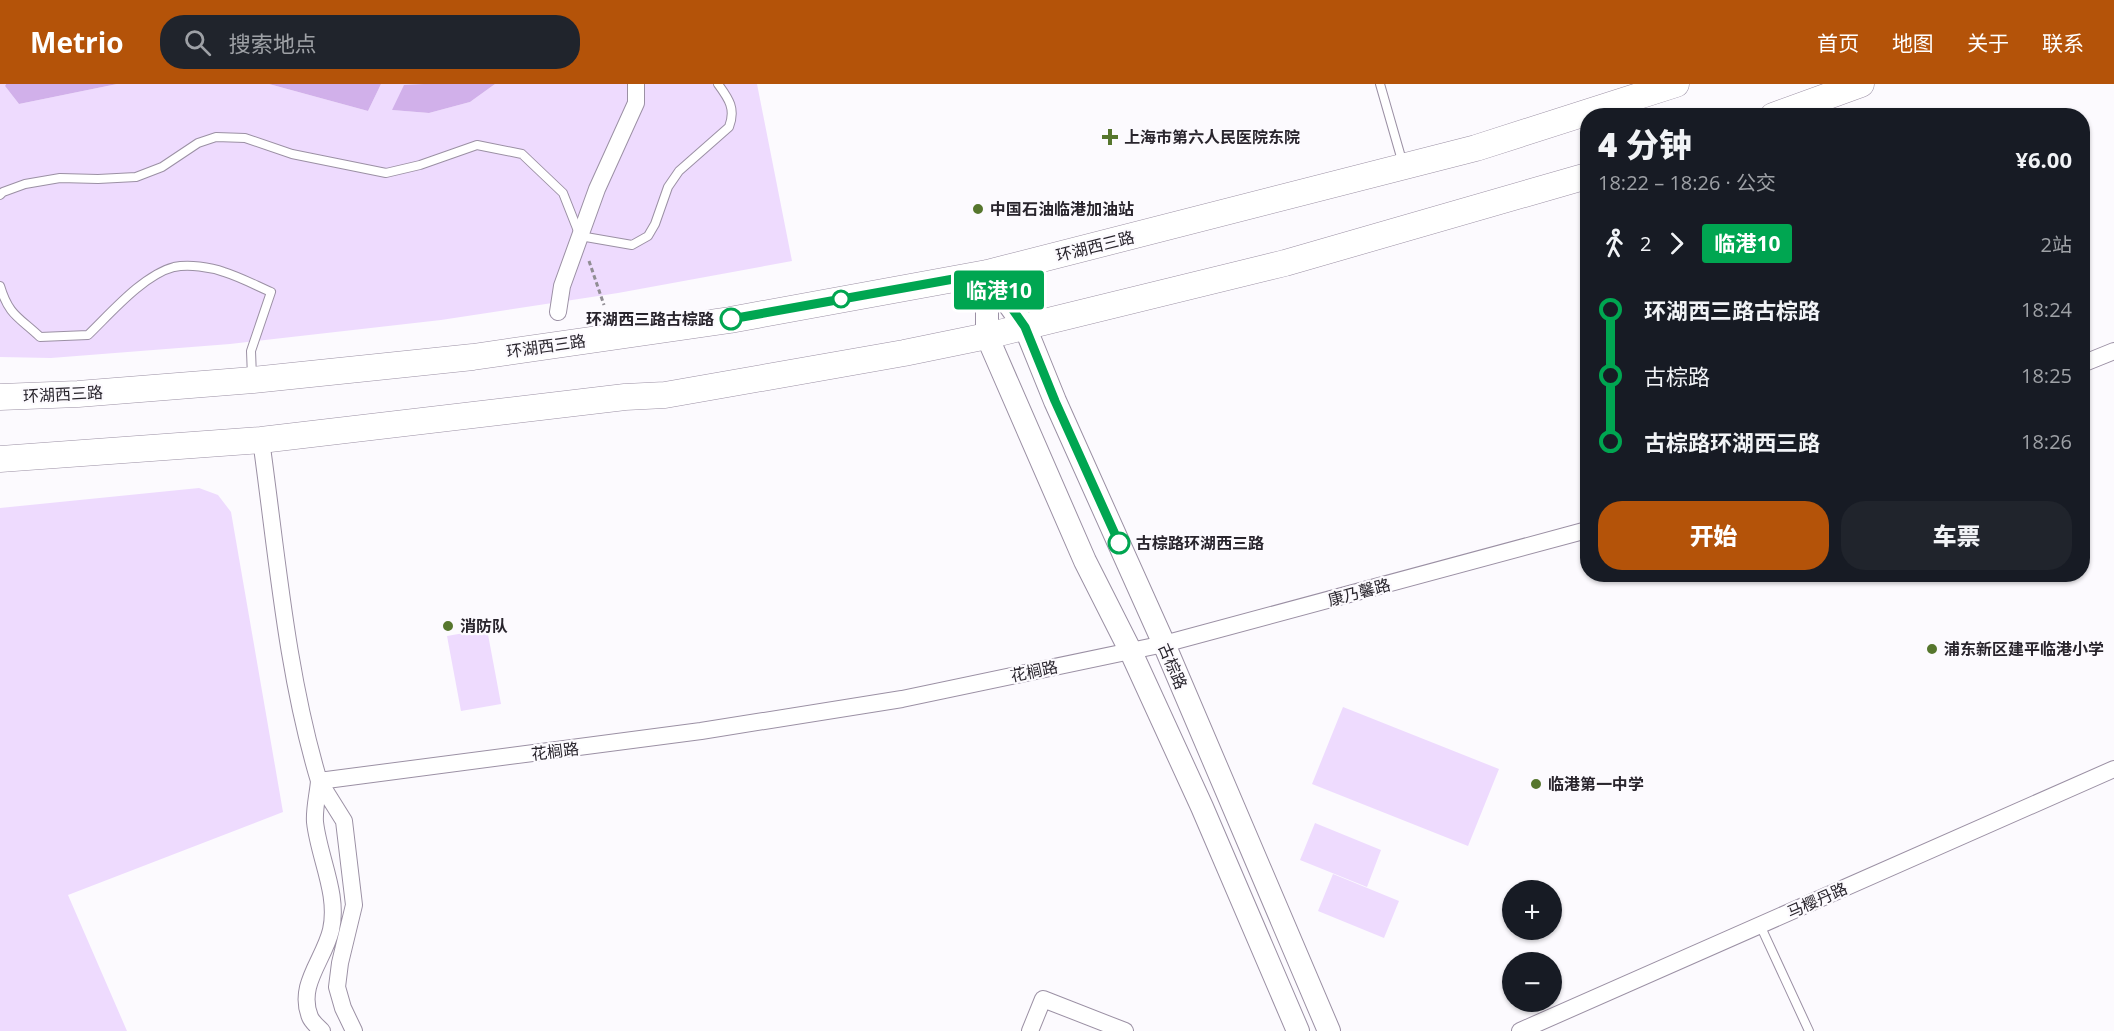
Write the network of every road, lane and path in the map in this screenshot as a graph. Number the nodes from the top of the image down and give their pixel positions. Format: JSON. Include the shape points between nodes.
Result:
{"nodes":[{"id":1,"x":636,"y":84,"type":"edge"},
{"id":2,"x":718,"y":84,"type":"edge"},
{"id":3,"x":1380,"y":84,"type":"edge"},
{"id":4,"x":1676,"y":84,"type":"edge"},
{"id":5,"x":1861,"y":84,"type":"edge"},
{"id":6,"x":1601,"y":108,"type":"edge"},
{"id":7,"x":1795,"y":108,"type":"edge"},
{"id":8,"x":1580,"y":115,"type":"edge"},
{"id":9,"x":1404,"y":167,"type":"junction"},
{"id":10,"x":1580,"y":178,"type":"edge"},
{"id":11,"x":0,"y":195,"type":"edge"},
{"id":12,"x":580,"y":236,"type":"junction"},
{"id":13,"x":987,"y":273,"type":"junction"},
{"id":14,"x":0,"y":286,"type":"edge"},
{"id":15,"x":604,"y":305,"type":"dead end"},
{"id":16,"x":558,"y":312,"type":"dead end"},
{"id":17,"x":1025,"y":327,"type":"junction"},
{"id":18,"x":987,"y":336,"type":"junction"},
{"id":19,"x":2114,"y":351,"type":"edge"},
{"id":20,"x":2090,"y":361,"type":"edge"},
{"id":21,"x":253,"y":380,"type":"junction"},
{"id":22,"x":0,"y":397,"type":"edge"},
{"id":23,"x":261,"y":440,"type":"junction"},
{"id":24,"x":0,"y":459,"type":"edge"},
{"id":25,"x":1580,"y":532,"type":"edge"},
{"id":26,"x":1164,"y":644,"type":"junction"},
{"id":27,"x":1131,"y":652,"type":"junction"},
{"id":28,"x":2114,"y":769,"type":"edge"},
{"id":29,"x":320,"y":781,"type":"junction"},
{"id":30,"x":1760,"y":925,"type":"junction"},
{"id":31,"x":322,"y":1031,"type":"edge"},
{"id":32,"x":354,"y":1031,"type":"edge"},
{"id":33,"x":1030,"y":1031,"type":"edge"},
{"id":34,"x":1125,"y":1031,"type":"edge"},
{"id":35,"x":1298,"y":1031,"type":"edge"},
{"id":36,"x":1329,"y":1031,"type":"edge"},
{"id":37,"x":1520,"y":1031,"type":"edge"},
{"id":38,"x":1809,"y":1031,"type":"edge"}],
"edges":[{"from":1,"to":12,"type":"street","via":[[636,103]]},
{"from":2,"to":12,"type":"lane","via":[[732,104],[729,127],[679,171],[668,187],[648,236],[632,245]]},
{"from":3,"to":9,"type":"lane"},
{"from":4,"to":6,"type":"main road","name":"环湖西三路"},
{"from":5,"to":7,"type":"main road"},
{"from":8,"to":9,"type":"main road","name":"环湖西三路"},
{"from":9,"to":13,"type":"main road","name":"环湖西三路"},
{"from":10,"to":17,"type":"main road","via":[[1285,262]]},
{"from":11,"to":12,"type":"lane","via":[[25,184],[60,178],[136,177],[216,136],[245,138],[292,154],[386,173],[477,145],[522,154],[564,193]]},
{"from":12,"to":15,"type":"path"},
{"from":12,"to":16,"type":"street","via":[[562,286]]},
{"from":13,"to":17,"type":"street","name":"古棕路"},
{"from":13,"to":18,"type":"street","name":"古棕路"},
{"from":13,"to":21,"type":"main road","name":"环湖西三路","via":[[706,323],[473,357]]},
{"from":14,"to":21,"type":"lane","via":[[5,304],[40,337],[88,335],[155,276],[174,267],[222,271],[271,292],[251,351]]},
{"from":17,"to":18,"type":"main road"},
{"from":17,"to":26,"type":"street","name":"古棕路"},
{"from":18,"to":23,"type":"main road","via":[[665,395]]},
{"from":18,"to":27,"type":"street","name":"古棕路","via":[[1085,561]]},
{"from":19,"to":20,"type":"street"},
{"from":21,"to":22,"type":"main road","name":"环湖西三路"},
{"from":23,"to":24,"type":"main road"},
{"from":23,"to":29,"type":"street","via":[[287,629],[307,739]]},
{"from":25,"to":26,"type":"street","name":"康乃馨路"},
{"from":26,"to":27,"type":"street","name":"康乃馨路"},
{"from":26,"to":36,"type":"street","name":"古棕路"},
{"from":27,"to":29,"type":"street","name":"花榈路","via":[[891,701],[702,731]]},
{"from":27,"to":35,"type":"street","name":"古棕路"},
{"from":28,"to":30,"type":"street","name":"马樱丹路"},
{"from":29,"to":31,"type":"street","via":[[315,821],[333,914],[331,931],[310,979],[307,998],[310,1018]]},
{"from":29,"to":32,"type":"street","via":[[344,821],[354,905],[337,987]]},
{"from":30,"to":37,"type":"street","name":"马樱丹路"},
{"from":30,"to":38,"type":"lane"},
{"from":33,"to":34,"type":"street","via":[[1042,999]]}]}
